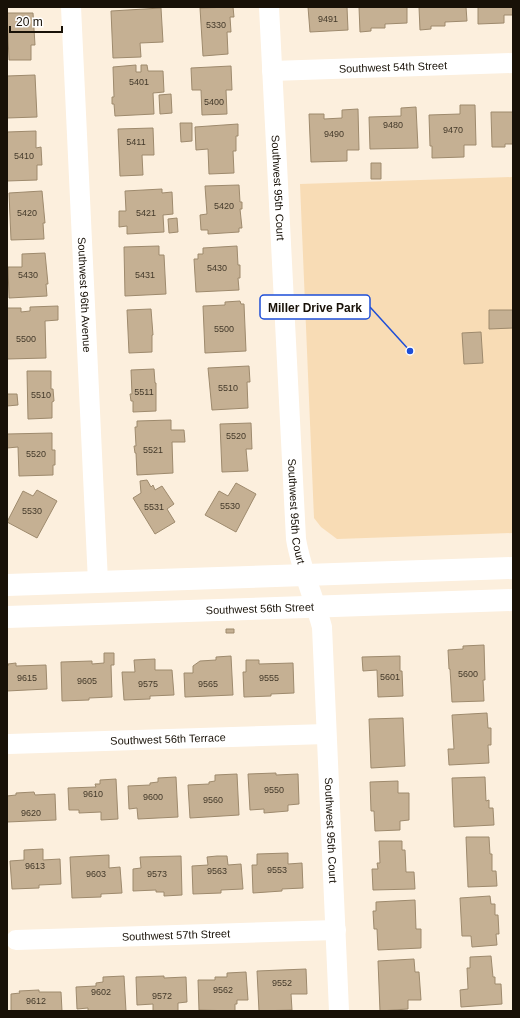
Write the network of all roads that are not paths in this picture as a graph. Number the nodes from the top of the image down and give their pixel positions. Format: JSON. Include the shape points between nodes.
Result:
{"nodes":[{"id":1,"x":71,"y":7,"type":"edge"},
{"id":2,"x":269,"y":7,"type":"edge"},
{"id":3,"x":513,"y":64,"type":"edge"},
{"id":4,"x":272,"y":71,"type":"junction"},
{"id":5,"x":513,"y":568,"type":"edge"},
{"id":6,"x":304,"y":575,"type":"junction"},
{"id":7,"x":98,"y":582,"type":"junction"},
{"id":8,"x":7,"y":585,"type":"edge"},
{"id":9,"x":513,"y":600,"type":"edge"},
{"id":10,"x":316,"y":606,"type":"junction"},
{"id":11,"x":7,"y":617,"type":"edge"},
{"id":12,"x":326,"y":734,"type":"junction"},
{"id":13,"x":9,"y":744,"type":"dead end"},
{"id":14,"x":336,"y":930,"type":"junction"},
{"id":15,"x":16,"y":940,"type":"dead end"},
{"id":16,"x":339,"y":1011,"type":"edge"}],
"edges":[{"from":1,"to":7,"type":"street","name":"Southwest 96th Avenue"},
{"from":2,"to":4,"type":"street","name":"Southwest 95th Court"},
{"from":3,"to":4,"type":"street","name":"Southwest 54th Street"},
{"from":4,"to":6,"type":"street","name":"Southwest 95th Court","via":[[296,539]]},
{"from":5,"to":6,"type":"main road"},
{"from":6,"to":7,"type":"main road"},
{"from":6,"to":10,"type":"street","name":"Southwest 95th Court"},
{"from":7,"to":8,"type":"main road"},
{"from":9,"to":10,"type":"main road","name":"Southwest 56th Street"},
{"from":10,"to":11,"type":"main road","name":"Southwest 56th Street"},
{"from":10,"to":12,"type":"street","name":"Southwest 95th Court","via":[[322,626]]},
{"from":12,"to":13,"type":"street","name":"Southwest 56th Terrace"},
{"from":12,"to":14,"type":"street","name":"Southwest 95th Court"},
{"from":14,"to":15,"type":"street","name":"Southwest 57th Street"},
{"from":14,"to":16,"type":"street","name":"Southwest 95th Court"}]}
